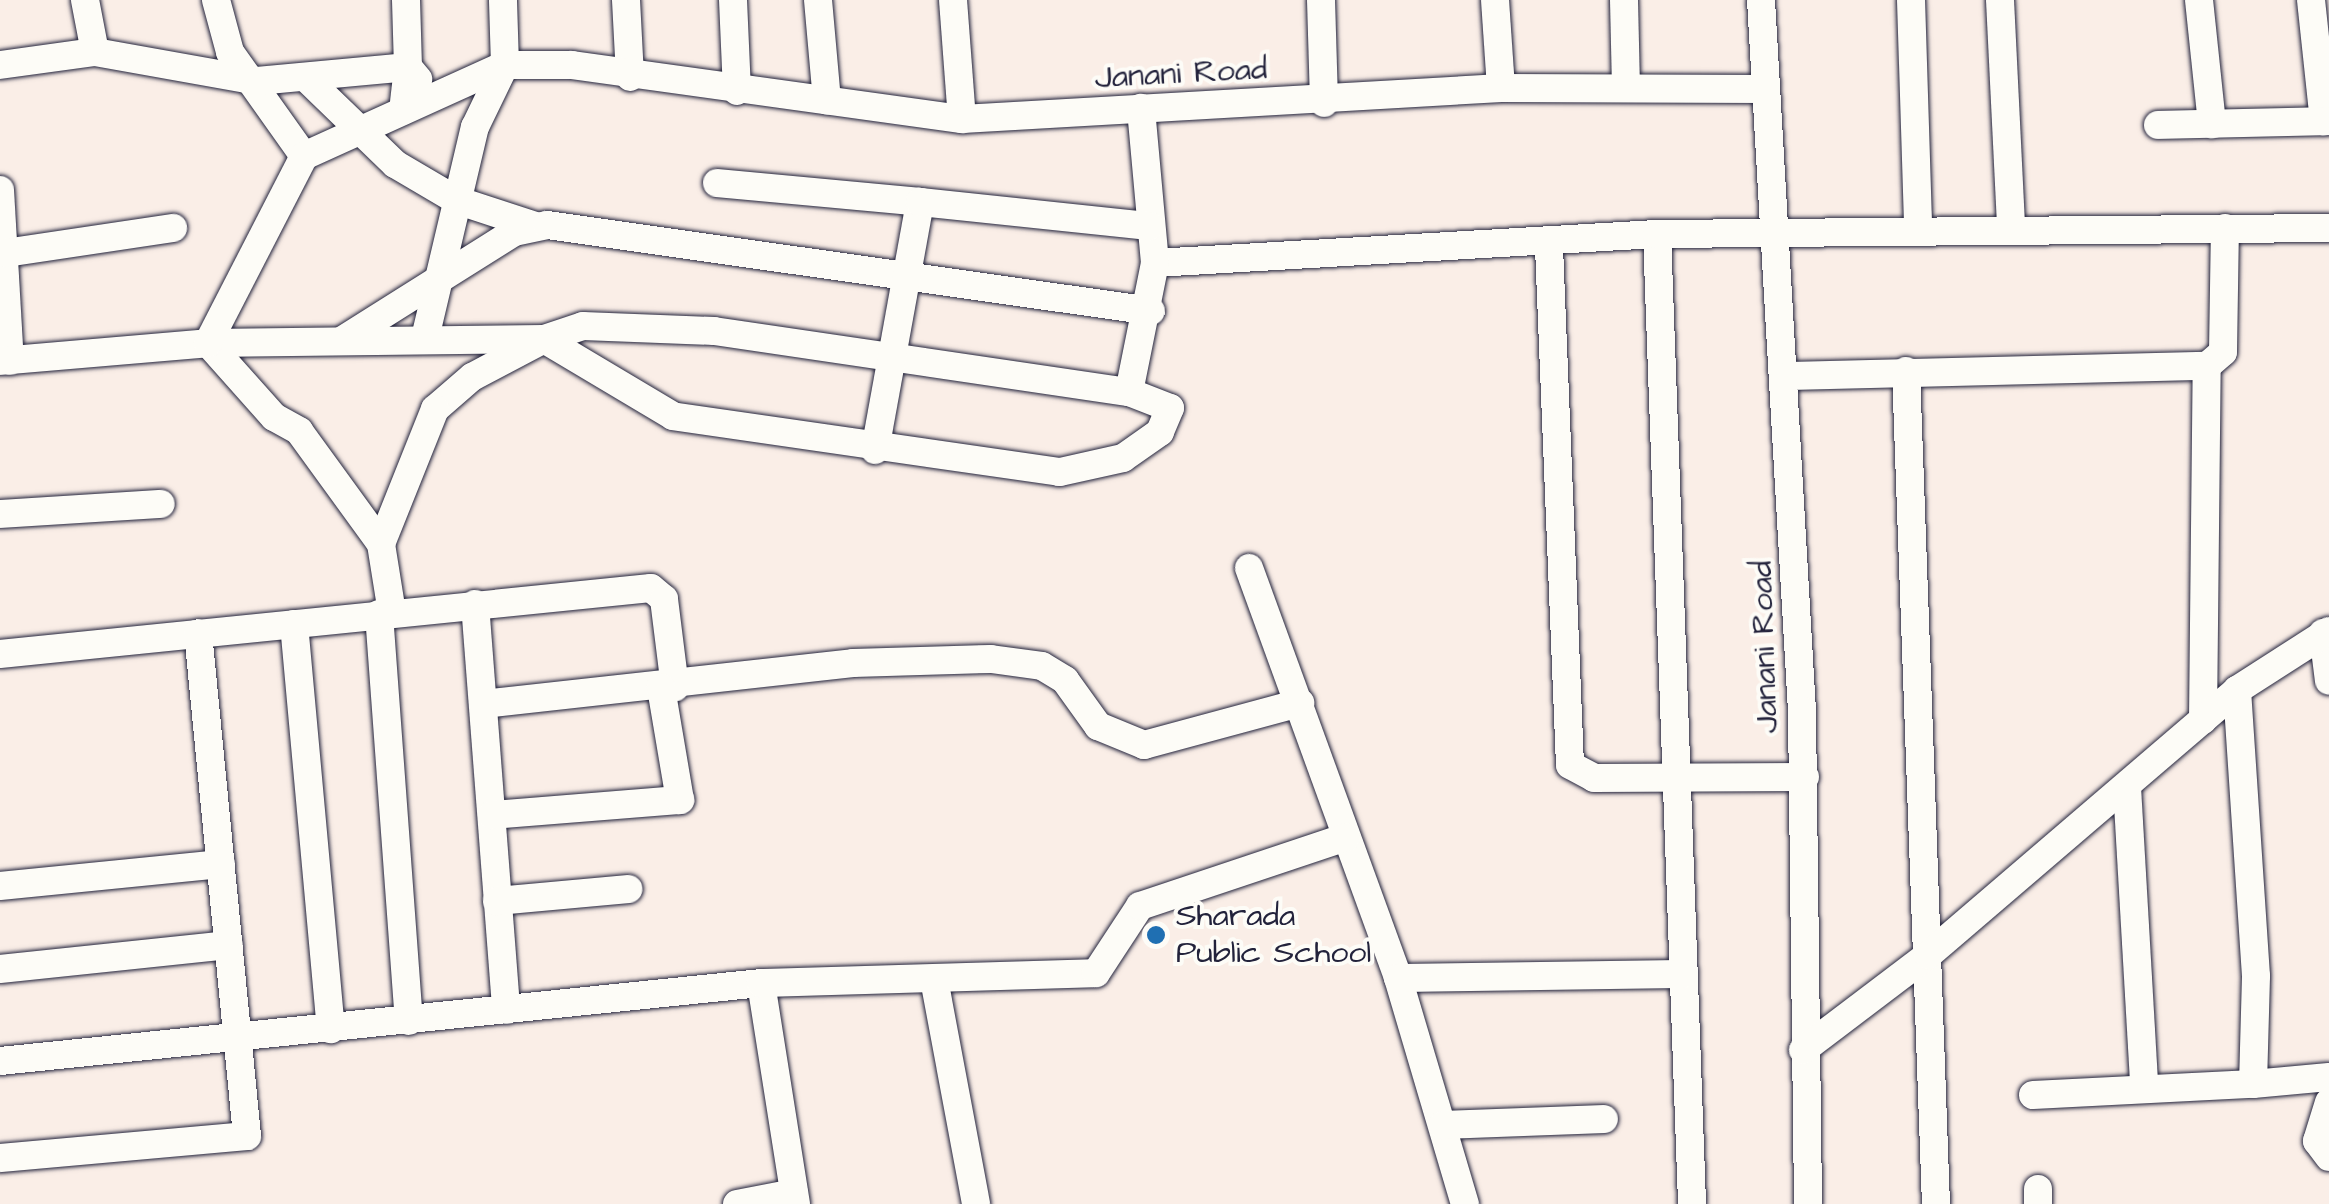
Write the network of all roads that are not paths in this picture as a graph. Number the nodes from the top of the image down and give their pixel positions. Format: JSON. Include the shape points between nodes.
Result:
{"nodes":[{"id":1,"x":85,"y":0,"type":"edge"},
{"id":2,"x":216,"y":0,"type":"edge"},
{"id":3,"x":406,"y":0,"type":"edge"},
{"id":4,"x":503,"y":0,"type":"edge"},
{"id":5,"x":626,"y":0,"type":"edge"},
{"id":6,"x":733,"y":0,"type":"edge"},
{"id":7,"x":818,"y":0,"type":"edge"},
{"id":8,"x":953,"y":0,"type":"edge"},
{"id":9,"x":1321,"y":0,"type":"edge"},
{"id":10,"x":1495,"y":0,"type":"edge"},
{"id":11,"x":1624,"y":0,"type":"edge"},
{"id":12,"x":1761,"y":0,"type":"edge"},
{"id":13,"x":1911,"y":0,"type":"edge"},
{"id":14,"x":2000,"y":0,"type":"edge"},
{"id":15,"x":2199,"y":0,"type":"edge"},
{"id":16,"x":2311,"y":0,"type":"edge"},
{"id":17,"x":94,"y":52,"type":"junction"},
{"id":18,"x":0,"y":64,"type":"edge"},
{"id":19,"x":506,"y":64,"type":"junction"},
{"id":20,"x":408,"y":67,"type":"junction"},
{"id":21,"x":305,"y":77,"type":"junction"},
{"id":22,"x":630,"y":77,"type":"junction"},
{"id":23,"x":256,"y":81,"type":"junction"},
{"id":24,"x":1626,"y":85,"type":"junction"},
{"id":25,"x":449,"y":87,"type":"junction"},
{"id":26,"x":1500,"y":88,"type":"junction"},
{"id":27,"x":1763,"y":89,"type":"junction"},
{"id":28,"x":737,"y":92,"type":"junction"},
{"id":29,"x":827,"y":101,"type":"junction"},
{"id":30,"x":1324,"y":103,"type":"junction"},
{"id":31,"x":1140,"y":108,"type":"junction"},
{"id":32,"x":403,"y":111,"type":"junction"},
{"id":33,"x":962,"y":119,"type":"junction"},
{"id":34,"x":2326,"y":121,"type":"edge"},
{"id":35,"x":2212,"y":124,"type":"junction"},
{"id":36,"x":2158,"y":125,"type":"dead end"},
{"id":37,"x":357,"y":134,"type":"junction"},
{"id":38,"x":304,"y":156,"type":"junction"},
{"id":39,"x":718,"y":182,"type":"dead end"},
{"id":40,"x":0,"y":190,"type":"edge"},
{"id":41,"x":456,"y":200,"type":"junction"},
{"id":42,"x":920,"y":202,"type":"junction"},
{"id":43,"x":535,"y":226,"type":"junction"},
{"id":44,"x":1150,"y":226,"type":"junction"},
{"id":45,"x":173,"y":228,"type":"dead end"},
{"id":46,"x":2225,"y":228,"type":"junction"},
{"id":47,"x":2329,"y":228,"type":"edge"},
{"id":48,"x":1918,"y":229,"type":"junction"},
{"id":49,"x":2010,"y":229,"type":"junction"},
{"id":50,"x":1775,"y":233,"type":"junction"},
{"id":51,"x":1657,"y":234,"type":"junction"},
{"id":52,"x":1549,"y":247,"type":"junction"},
{"id":53,"x":5,"y":253,"type":"junction"},
{"id":54,"x":1155,"y":262,"type":"junction"},
{"id":55,"x":912,"y":270,"type":"junction"},
{"id":56,"x":433,"y":282,"type":"junction"},
{"id":57,"x":1151,"y":310,"type":"junction"},
{"id":58,"x":425,"y":338,"type":"junction"},
{"id":59,"x":544,"y":339,"type":"junction"},
{"id":60,"x":341,"y":341,"type":"junction"},
{"id":61,"x":208,"y":343,"type":"junction"},
{"id":62,"x":894,"y":357,"type":"junction"},
{"id":63,"x":5,"y":361,"type":"edge"},
{"id":64,"x":2207,"y":366,"type":"junction"},
{"id":65,"x":1906,"y":371,"type":"junction"},
{"id":66,"x":1789,"y":376,"type":"junction"},
{"id":67,"x":1129,"y":392,"type":"junction"},
{"id":68,"x":876,"y":450,"type":"junction"},
{"id":69,"x":161,"y":504,"type":"dead end"},
{"id":70,"x":0,"y":514,"type":"edge"},
{"id":71,"x":380,"y":544,"type":"junction"},
{"id":72,"x":1250,"y":568,"type":"dead end"},
{"id":73,"x":475,"y":604,"type":"junction"},
{"id":74,"x":385,"y":614,"type":"junction"},
{"id":75,"x":294,"y":624,"type":"junction"},
{"id":76,"x":2326,"y":632,"type":"edge"},
{"id":77,"x":198,"y":633,"type":"junction"},
{"id":78,"x":0,"y":654,"type":"edge"},
{"id":79,"x":2329,"y":681,"type":"edge"},
{"id":80,"x":668,"y":687,"type":"junction"},
{"id":81,"x":2237,"y":690,"type":"junction"},
{"id":82,"x":1300,"y":703,"type":"junction"},
{"id":83,"x":483,"y":704,"type":"junction"},
{"id":84,"x":2203,"y":720,"type":"junction"},
{"id":85,"x":1805,"y":778,"type":"junction"},
{"id":86,"x":1674,"y":780,"type":"junction"},
{"id":87,"x":2127,"y":787,"type":"junction"},
{"id":88,"x":492,"y":816,"type":"junction"},
{"id":89,"x":1346,"y":837,"type":"junction"},
{"id":90,"x":221,"y":864,"type":"junction"},
{"id":91,"x":0,"y":886,"type":"edge"},
{"id":92,"x":628,"y":889,"type":"dead end"},
{"id":93,"x":497,"y":900,"type":"junction"},
{"id":94,"x":228,"y":945,"type":"junction"},
{"id":95,"x":1928,"y":955,"type":"junction"},
{"id":96,"x":0,"y":969,"type":"edge"},
{"id":97,"x":1683,"y":974,"type":"junction"},
{"id":98,"x":1398,"y":978,"type":"junction"},
{"id":99,"x":934,"y":979,"type":"junction"},
{"id":100,"x":760,"y":984,"type":"junction"},
{"id":101,"x":506,"y":1010,"type":"junction"},
{"id":102,"x":409,"y":1022,"type":"junction"},
{"id":103,"x":332,"y":1028,"type":"junction"},
{"id":104,"x":238,"y":1040,"type":"junction"},
{"id":105,"x":1802,"y":1050,"type":"junction"},
{"id":106,"x":0,"y":1061,"type":"edge"},
{"id":107,"x":2329,"y":1077,"type":"edge"},
{"id":108,"x":2253,"y":1084,"type":"junction"},
{"id":109,"x":2144,"y":1085,"type":"junction"},
{"id":110,"x":2032,"y":1095,"type":"dead end"},
{"id":111,"x":2329,"y":1102,"type":"edge"},
{"id":112,"x":1604,"y":1120,"type":"dead end"},
{"id":113,"x":1443,"y":1124,"type":"junction"},
{"id":114,"x":2329,"y":1157,"type":"edge"},
{"id":115,"x":0,"y":1158,"type":"edge"},
{"id":116,"x":795,"y":1198,"type":"edge"},
{"id":117,"x":737,"y":1204,"type":"edge"},
{"id":118,"x":976,"y":1204,"type":"edge"},
{"id":119,"x":1465,"y":1204,"type":"edge"},
{"id":120,"x":1692,"y":1204,"type":"edge"},
{"id":121,"x":1808,"y":1204,"type":"edge"},
{"id":122,"x":1936,"y":1204,"type":"edge"}],
"edges":[{"from":1,"to":17,"type":"street"},
{"from":2,"to":23,"type":"street","via":[[224,40]]},
{"from":3,"to":20,"type":"street"},
{"from":4,"to":19,"type":"street"},
{"from":5,"to":22,"type":"street"},
{"from":6,"to":28,"type":"street"},
{"from":7,"to":29,"type":"street"},
{"from":8,"to":33,"type":"street"},
{"from":9,"to":30,"type":"street"},
{"from":10,"to":26,"type":"street"},
{"from":11,"to":24,"type":"street"},
{"from":12,"to":27,"type":"street","name":"Janani Road"},
{"from":13,"to":48,"type":"street"},
{"from":14,"to":49,"type":"street"},
{"from":15,"to":35,"type":"street"},
{"from":16,"to":34,"type":"street"},
{"from":17,"to":18,"type":"street"},
{"from":17,"to":23,"type":"street"},
{"from":19,"to":22,"type":"street","name":"Janani Road"},
{"from":19,"to":25,"type":"street"},
{"from":19,"to":41,"type":"street","via":[[474,127]]},
{"from":20,"to":21,"type":"street"},
{"from":20,"to":25,"type":"street"},
{"from":20,"to":32,"type":"street"},
{"from":21,"to":23,"type":"street"},
{"from":21,"to":37,"type":"street"},
{"from":22,"to":28,"type":"street","name":"Janani Road"},
{"from":23,"to":38,"type":"street"},
{"from":24,"to":26,"type":"street","name":"Janani Road"},
{"from":24,"to":27,"type":"street","name":"Janani Road"},
{"from":25,"to":32,"type":"street"},
{"from":26,"to":30,"type":"street","name":"Janani Road"},
{"from":27,"to":50,"type":"street","name":"Janani Road"},
{"from":28,"to":29,"type":"street","name":"Janani Road"},
{"from":29,"to":33,"type":"street","name":"Janani Road"},
{"from":30,"to":31,"type":"street","name":"Janani Road"},
{"from":31,"to":33,"type":"street","name":"Janani Road"},
{"from":31,"to":44,"type":"street"},
{"from":32,"to":37,"type":"street"},
{"from":34,"to":35,"type":"street"},
{"from":35,"to":36,"type":"street"},
{"from":37,"to":38,"type":"street"},
{"from":37,"to":41,"type":"street"},
{"from":38,"to":61,"type":"street"},
{"from":39,"to":42,"type":"street"},
{"from":40,"to":53,"type":"street"},
{"from":41,"to":43,"type":"street"},
{"from":41,"to":56,"type":"street"},
{"from":42,"to":44,"type":"street"},
{"from":42,"to":55,"type":"street"},
{"from":43,"to":55,"type":"street"},
{"from":43,"to":56,"type":"street"},
{"from":44,"to":54,"type":"street"},
{"from":45,"to":53,"type":"street"},
{"from":46,"to":47,"type":"street"},
{"from":46,"to":49,"type":"street"},
{"from":46,"to":64,"type":"street","via":[[2223,352]]},
{"from":48,"to":49,"type":"street"},
{"from":48,"to":50,"type":"street"},
{"from":50,"to":51,"type":"street"},
{"from":50,"to":66,"type":"street","name":"Janani Road"},
{"from":51,"to":52,"type":"street"},
{"from":51,"to":86,"type":"street"},
{"from":52,"to":54,"type":"street"},
{"from":52,"to":86,"type":"street","via":[[1570,765],[1594,778]]},
{"from":53,"to":63,"type":"street"},
{"from":54,"to":57,"type":"street"},
{"from":55,"to":57,"type":"street"},
{"from":55,"to":62,"type":"street"},
{"from":56,"to":58,"type":"street"},
{"from":56,"to":60,"type":"street"},
{"from":57,"to":67,"type":"street"},
{"from":58,"to":59,"type":"street"},
{"from":58,"to":60,"type":"street"},
{"from":59,"to":62,"type":"street","via":[[583,326],[714,332]]},
{"from":59,"to":68,"type":"street","via":[[673,416]]},
{"from":59,"to":71,"type":"street","via":[[472,377],[435,409]]},
{"from":60,"to":61,"type":"street"},
{"from":61,"to":63,"type":"street"},
{"from":61,"to":71,"type":"street","via":[[274,417],[299,431]]},
{"from":62,"to":67,"type":"street"},
{"from":62,"to":68,"type":"street"},
{"from":64,"to":65,"type":"street"},
{"from":64,"to":84,"type":"street"},
{"from":65,"to":66,"type":"street"},
{"from":65,"to":95,"type":"street"},
{"from":66,"to":85,"type":"street","name":"Janani Road"},
{"from":67,"to":68,"type":"street","via":[[1170,408],[1160,432],[1100,468]]},
{"from":69,"to":70,"type":"street"},
{"from":71,"to":74,"type":"street"},
{"from":72,"to":82,"type":"street"},
{"from":73,"to":74,"type":"street"},
{"from":73,"to":80,"type":"street","via":[[659,590]]},
{"from":73,"to":83,"type":"street"},
{"from":74,"to":75,"type":"street"},
{"from":74,"to":102,"type":"street"},
{"from":75,"to":77,"type":"street"},
{"from":75,"to":103,"type":"street"},
{"from":76,"to":79,"type":"street"},
{"from":76,"to":81,"type":"street"},
{"from":77,"to":78,"type":"street"},
{"from":77,"to":90,"type":"street"},
{"from":80,"to":82,"type":"street","via":[[853,663],[1024,660],[1065,680],[1098,726],[1144,745]]},
{"from":80,"to":83,"type":"street"},
{"from":80,"to":88,"type":"street","via":[[680,800]]},
{"from":81,"to":84,"type":"street"},
{"from":81,"to":108,"type":"street","via":[[2256,976]]},
{"from":82,"to":89,"type":"street"},
{"from":83,"to":88,"type":"street"},
{"from":84,"to":87,"type":"street"},
{"from":85,"to":86,"type":"street"},
{"from":85,"to":105,"type":"street","name":"Janani Road"},
{"from":86,"to":97,"type":"street"},
{"from":87,"to":95,"type":"street"},
{"from":87,"to":109,"type":"street"},
{"from":88,"to":93,"type":"street"},
{"from":89,"to":98,"type":"street"},
{"from":89,"to":99,"type":"street","via":[[1140,906],[1096,973]]},
{"from":90,"to":91,"type":"street"},
{"from":90,"to":94,"type":"street"},
{"from":92,"to":93,"type":"street"},
{"from":93,"to":101,"type":"street"},
{"from":94,"to":96,"type":"street"},
{"from":94,"to":104,"type":"street"},
{"from":95,"to":105,"type":"street"},
{"from":95,"to":122,"type":"street"},
{"from":97,"to":98,"type":"street"},
{"from":97,"to":120,"type":"street"},
{"from":98,"to":113,"type":"street"},
{"from":99,"to":100,"type":"street"},
{"from":99,"to":118,"type":"street"},
{"from":100,"to":101,"type":"street"},
{"from":100,"to":116,"type":"street"},
{"from":101,"to":102,"type":"street"},
{"from":102,"to":103,"type":"street"},
{"from":103,"to":104,"type":"street"},
{"from":104,"to":106,"type":"street"},
{"from":104,"to":115,"type":"street","via":[[247,1136]]},
{"from":105,"to":121,"type":"street","name":"Janani Road"},
{"from":107,"to":108,"type":"street"},
{"from":108,"to":109,"type":"street"},
{"from":109,"to":110,"type":"street"},
{"from":111,"to":114,"type":"street","via":[[2317,1141]]},
{"from":112,"to":113,"type":"street"},
{"from":113,"to":119,"type":"street"},
{"from":116,"to":117,"type":"street"}]}
